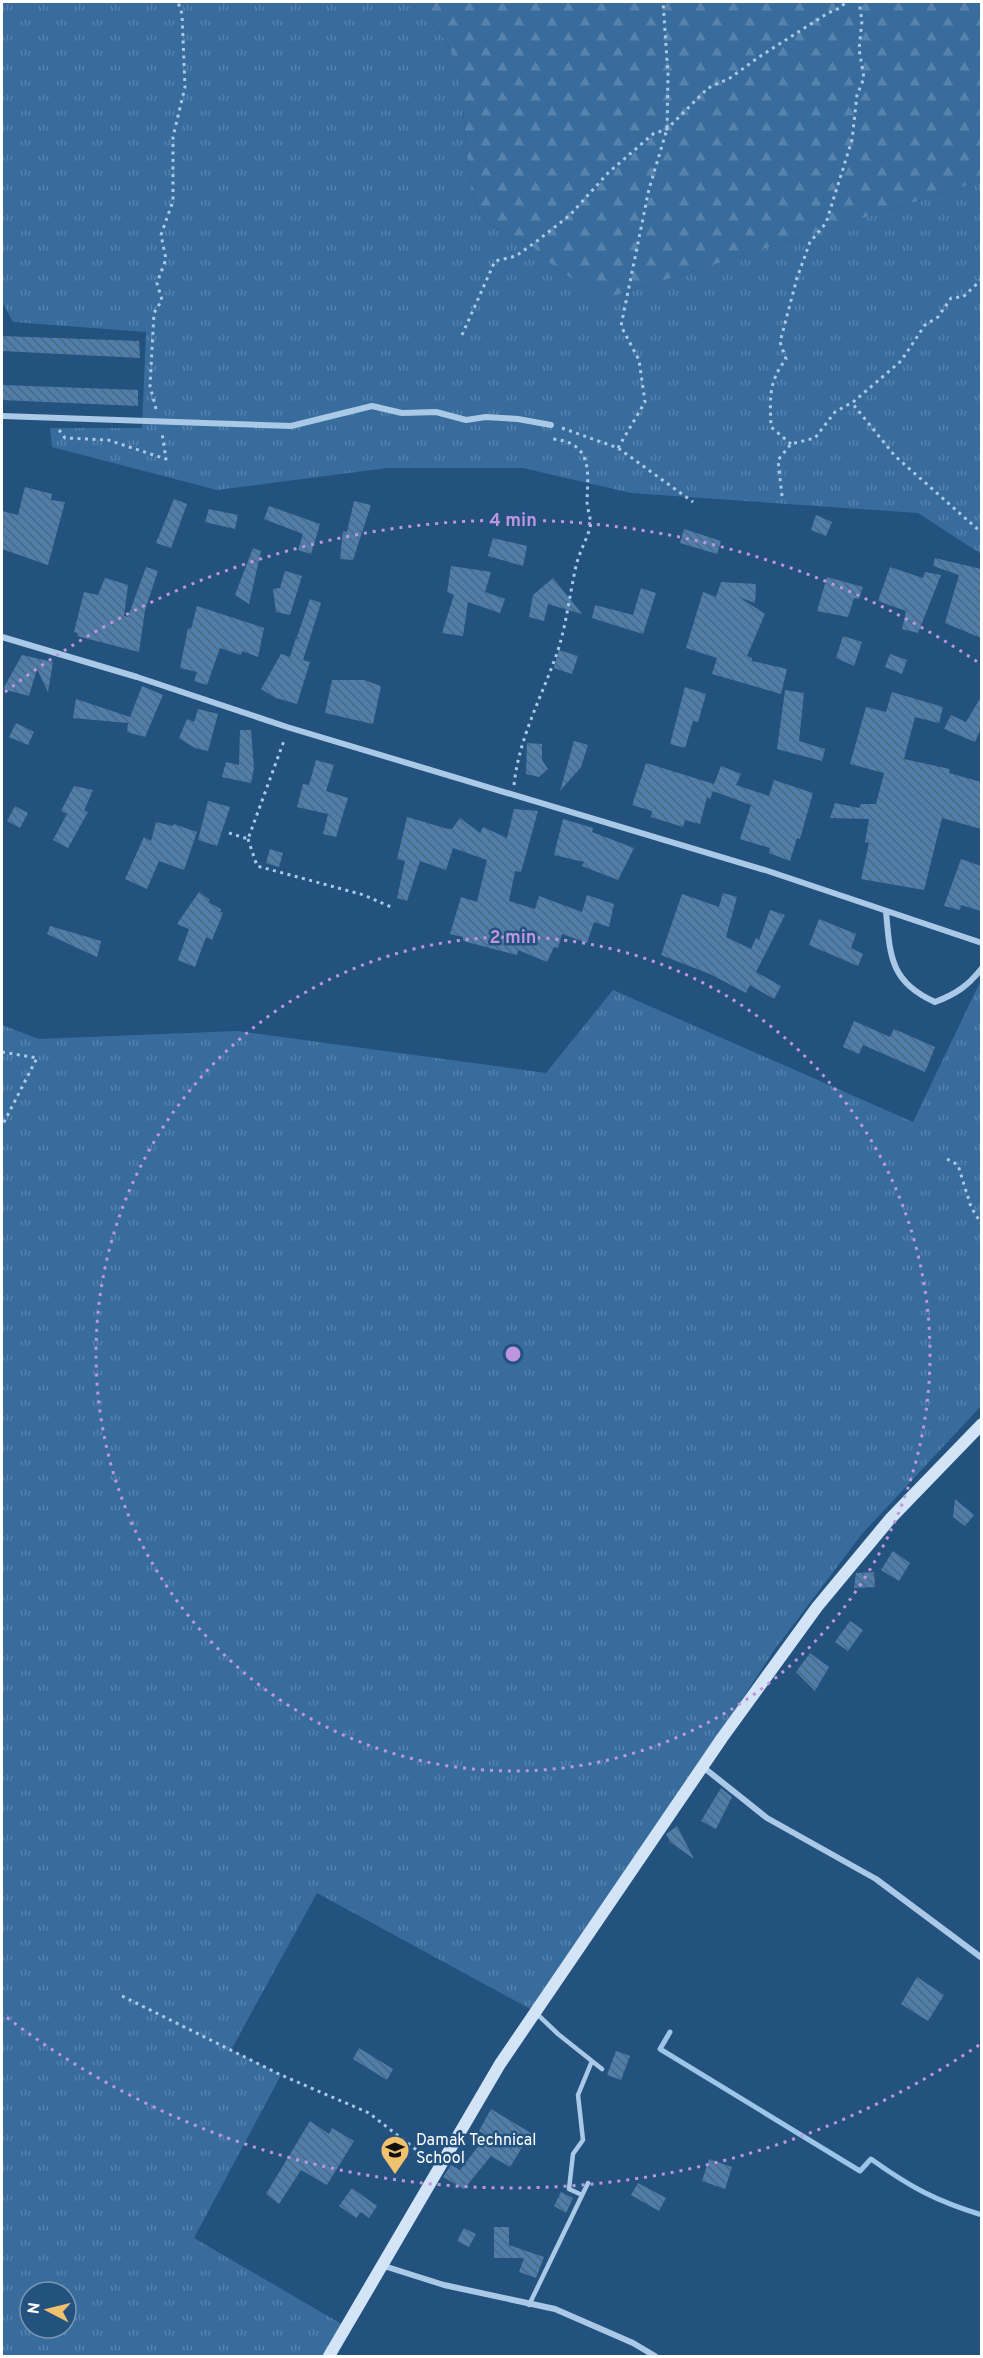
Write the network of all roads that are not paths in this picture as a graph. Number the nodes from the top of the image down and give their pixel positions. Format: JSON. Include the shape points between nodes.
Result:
{"nodes":[{"id":1,"x":2,"y":416,"type":"edge"},
{"id":2,"x":551,"y":425,"type":"road end"},
{"id":3,"x":2,"y":637,"type":"edge"},
{"id":4,"x":886,"y":911,"type":"junction"},
{"id":5,"x":981,"y":943,"type":"edge"},
{"id":6,"x":981,"y":968,"type":"edge"},
{"id":7,"x":981,"y":1424,"type":"edge"},
{"id":8,"x":703,"y":1767,"type":"junction"},
{"id":9,"x":981,"y":1958,"type":"edge"},
{"id":10,"x":534,"y":2011,"type":"junction"},
{"id":11,"x":592,"y":2061,"type":"junction"},
{"id":12,"x":602,"y":2069,"type":"dead end"},
{"id":13,"x":588,"y":2183,"type":"dead end"},
{"id":14,"x":582,"y":2195,"type":"junction"},
{"id":15,"x":384,"y":2266,"type":"junction"},
{"id":16,"x":529,"y":2305,"type":"junction"},
{"id":17,"x":329,"y":2356,"type":"edge"},
{"id":18,"x":655,"y":2356,"type":"edge"}],
"edges":[{"from":1,"to":2,"type":"street","via":[[291,426],[372,406],[402,413],[436,412],[466,420],[486,417]]},
{"from":3,"to":4,"type":"street","via":[[147,680],[287,728],[768,871]]},
{"from":4,"to":5,"type":"street"},
{"from":4,"to":6,"type":"street","via":[[896,971],[914,993],[934,1002],[945,998],[969,985]]},
{"from":7,"to":8,"type":"street","via":[[890,1519],[817,1607]]},
{"from":8,"to":9,"type":"street","via":[[767,1818],[876,1879]]},
{"from":8,"to":10,"type":"street"},
{"from":10,"to":11,"type":"lane"},
{"from":10,"to":15,"type":"street"},
{"from":11,"to":12,"type":"lane"},
{"from":11,"to":14,"type":"lane","via":[[578,2095],[583,2140],[573,2154],[569,2189]]},
{"from":13,"to":14,"type":"lane"},
{"from":14,"to":16,"type":"lane"},
{"from":15,"to":16,"type":"street"},
{"from":15,"to":17,"type":"street"},
{"from":16,"to":18,"type":"street","via":[[555,2309]]}]}
